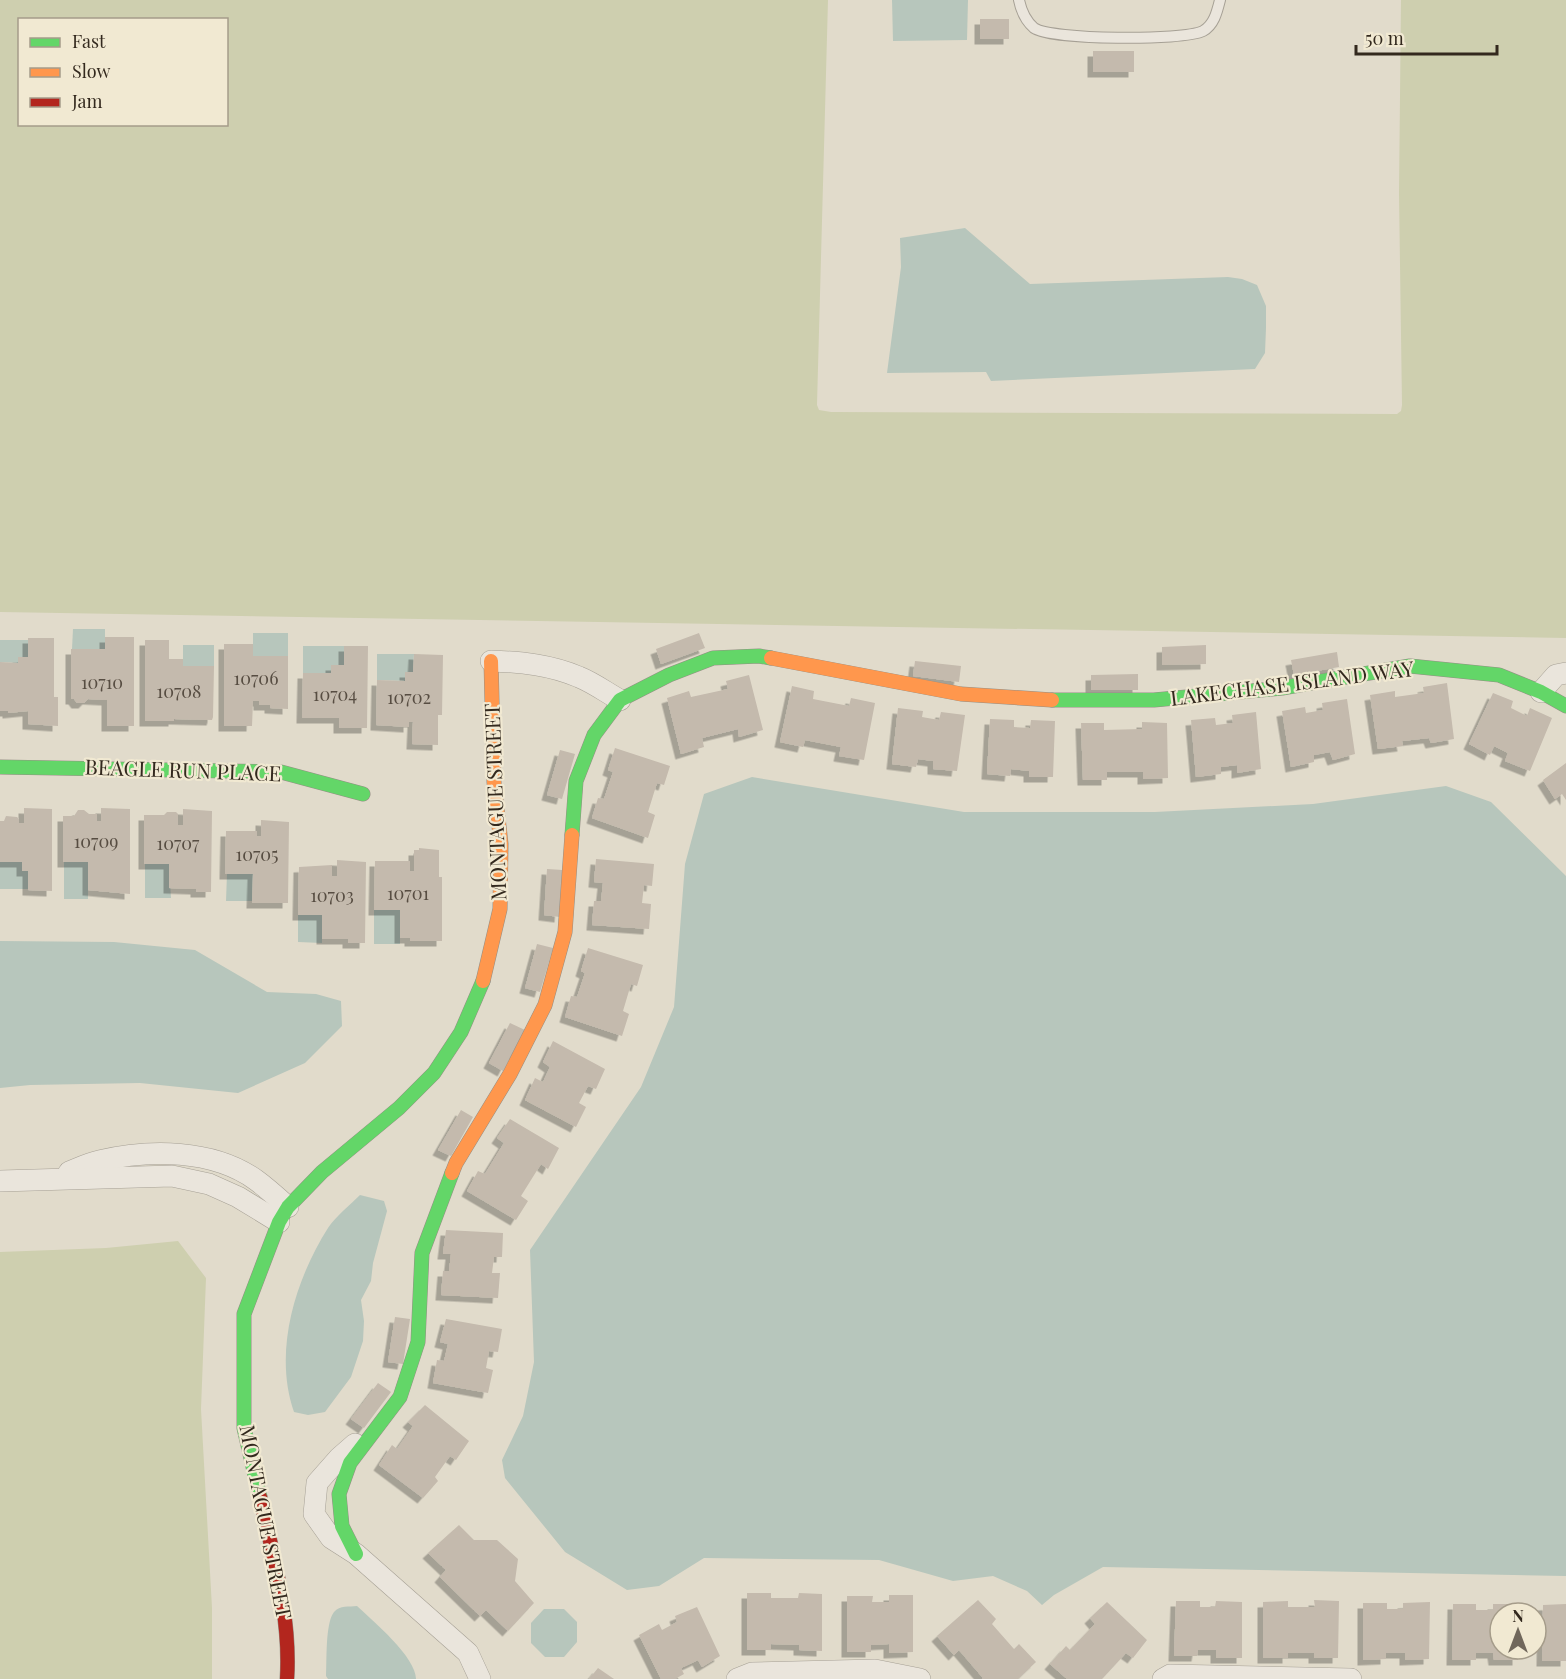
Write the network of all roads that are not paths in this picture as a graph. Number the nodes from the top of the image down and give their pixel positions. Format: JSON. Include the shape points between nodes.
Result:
{"nodes":[{"id":1,"x":1019,"y":0,"type":"edge"},
{"id":2,"x":1220,"y":0,"type":"edge"},
{"id":3,"x":491,"y":661,"type":"joint"},
{"id":4,"x":1566,"y":673,"type":"edge"},
{"id":5,"x":1541,"y":692,"type":"junction"},
{"id":6,"x":621,"y":700,"type":"junction"},
{"id":7,"x":1566,"y":706,"type":"edge"},
{"id":8,"x":0,"y":767,"type":"edge"},
{"id":9,"x":363,"y":794,"type":"dead end"},
{"id":10,"x":0,"y":1181,"type":"edge"},
{"id":11,"x":284,"y":1214,"type":"junction"},
{"id":12,"x":377,"y":1427,"type":"joint"},
{"id":13,"x":286,"y":1679,"type":"edge"},
{"id":14,"x":480,"y":1679,"type":"edge"},
{"id":15,"x":738,"y":1679,"type":"edge"},
{"id":16,"x":920,"y":1679,"type":"edge"},
{"id":17,"x":1162,"y":1679,"type":"edge"},
{"id":18,"x":1351,"y":1679,"type":"edge"}],
"edges":[{"from":1,"to":2,"type":"lane","via":[[1025,18],[1035,28],[1055,34],[1154,37],[1203,31],[1212,23]]},
{"from":3,"to":6,"type":"street","via":[[545,666],[580,677]]},
{"from":3,"to":11,"type":"street","name":"MONTAGUE STREET","via":[[494,782],[501,844],[500,909],[482,986],[461,1032],[434,1073],[399,1108],[322,1172]]},
{"from":4,"to":5,"type":"street","via":[[1556,675]]},
{"from":5,"to":6,"type":"street","name":"LAKECHASE ISLAND WAY","via":[[1499,675],[1410,666],[1282,688],[1154,700],[1075,700],[961,694],[759,656],[713,658]]},
{"from":5,"to":7,"type":"street","name":"LAKECHASE ISLAND WAY"},
{"from":6,"to":12,"type":"street","name":"LAKECHASE ISLAND WAY","via":[[594,735],[576,781],[565,932],[545,1005],[510,1074],[456,1163],[422,1253],[418,1342],[400,1397]]},
{"from":8,"to":9,"type":"street","name":"BEAGLE RUN PLACE","via":[[281,772]]},
{"from":10,"to":11,"type":"street","via":[[49,1179],[99,1161],[125,1167],[162,1154],[186,1155],[218,1175],[238,1197]]},
{"from":11,"to":13,"type":"street","name":"MONTAGUE STREET","via":[[244,1314],[244,1428],[283,1598]]},
{"from":12,"to":14,"type":"street","name":"LAKECHASE ISLAND WAY","via":[[339,1458],[317,1483],[314,1514],[331,1538],[356,1554],[468,1653]]},
{"from":15,"to":16,"type":"street","via":[[752,1673],[875,1670]]},
{"from":17,"to":18,"type":"street","via":[[1170,1675]]}]}
